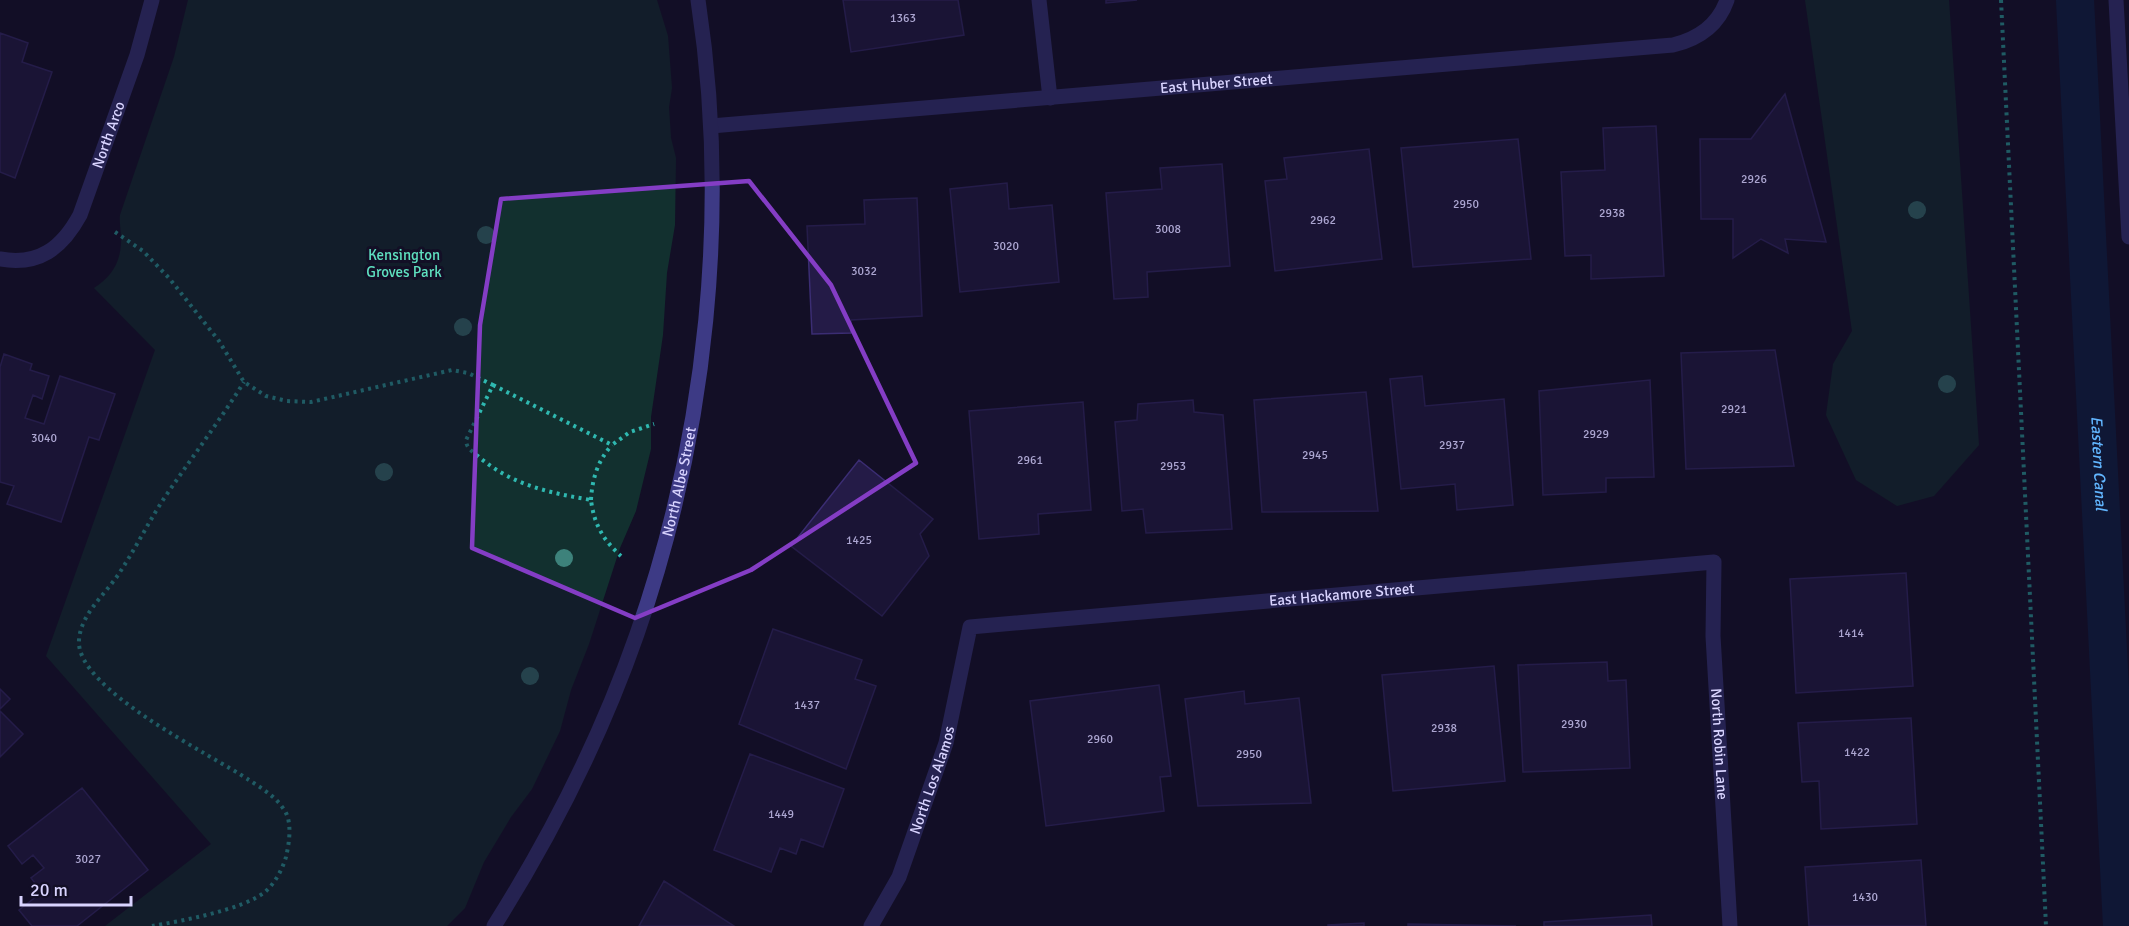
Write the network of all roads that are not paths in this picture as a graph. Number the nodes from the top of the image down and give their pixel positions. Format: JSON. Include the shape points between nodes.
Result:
{"nodes":[{"id":1,"x":152,"y":0,"type":"edge"},
{"id":2,"x":698,"y":0,"type":"edge"},
{"id":3,"x":1039,"y":0,"type":"edge"},
{"id":4,"x":1727,"y":0,"type":"edge"},
{"id":5,"x":2116,"y":0,"type":"edge"},
{"id":6,"x":1050,"y":98,"type":"junction"},
{"id":7,"x":711,"y":126,"type":"junction"},
{"id":8,"x":2129,"y":237,"type":"edge"},
{"id":9,"x":0,"y":259,"type":"edge"},
{"id":10,"x":1714,"y":562,"type":"joint"},
{"id":11,"x":970,"y":627,"type":"joint"},
{"id":12,"x":494,"y":926,"type":"edge"},
{"id":13,"x":871,"y":926,"type":"edge"},
{"id":14,"x":1730,"y":926,"type":"edge"}],
"edges":[{"from":1,"to":9,"type":"street","name":"North Arco","via":[[137,55],[80,215],[70,233],[43,255],[26,260]]},
{"from":2,"to":7,"type":"street","name":"North Albe Street"},
{"from":3,"to":6,"type":"street"},
{"from":4,"to":6,"type":"street","name":"East Huber Street","via":[[1716,21],[1703,34],[1673,45]]},
{"from":5,"to":8,"type":"street"},
{"from":6,"to":7,"type":"street","name":"East Huber Street"},
{"from":7,"to":12,"type":"street","name":"North Albe Street","via":[[712,228],[704,331],[688,436],[666,538],[637,634],[596,736],[538,852]]},
{"from":10,"to":11,"type":"street","name":"East Hackamore Street"},
{"from":10,"to":14,"type":"street","name":"North Robin Lane","via":[[1713,636]]},
{"from":11,"to":13,"type":"street","name":"North Los Alamos","via":[[946,743],[899,877]]}]}
